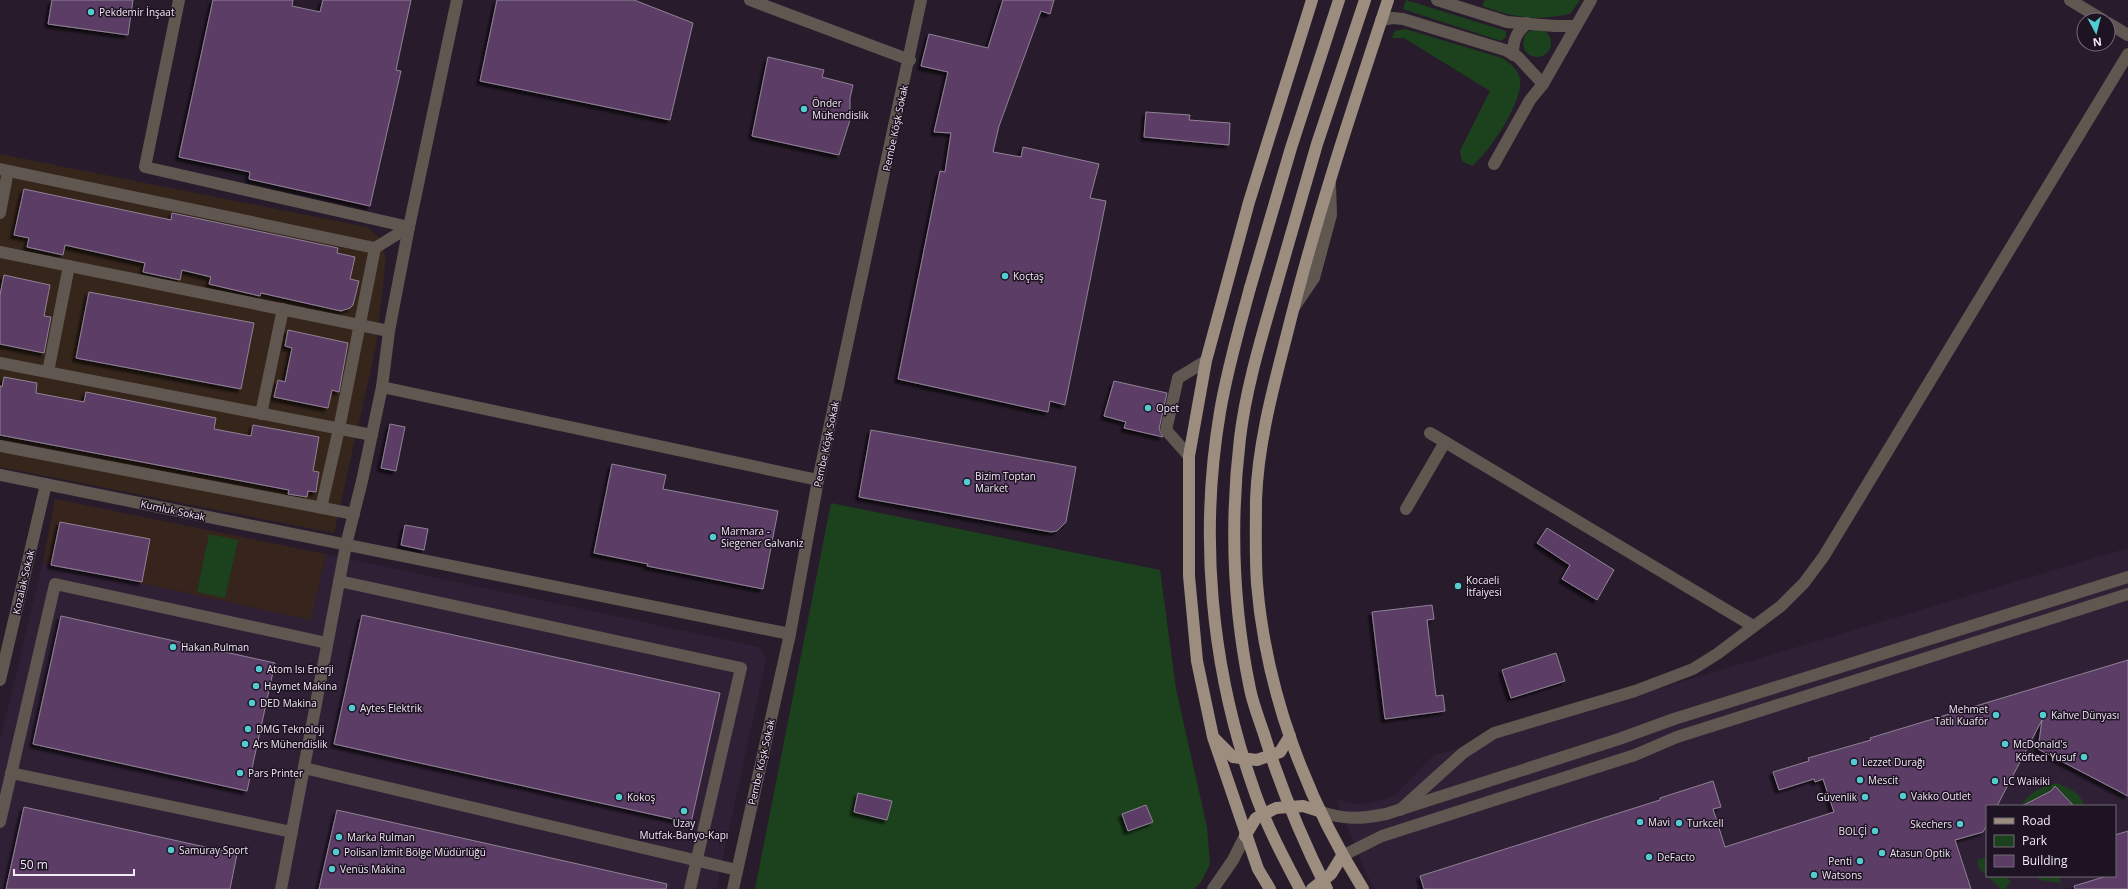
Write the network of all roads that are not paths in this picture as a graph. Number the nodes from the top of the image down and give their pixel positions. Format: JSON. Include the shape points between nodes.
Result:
{"nodes":[{"id":1,"x":179,"y":0,"type":"edge"},
{"id":2,"x":457,"y":0,"type":"edge"},
{"id":3,"x":750,"y":0,"type":"edge"},
{"id":4,"x":921,"y":0,"type":"edge"},
{"id":5,"x":1339,"y":0,"type":"edge"},
{"id":6,"x":1365,"y":0,"type":"edge"},
{"id":7,"x":1388,"y":0,"type":"edge"},
{"id":8,"x":1437,"y":0,"type":"edge"},
{"id":9,"x":1591,"y":0,"type":"edge"},
{"id":10,"x":2070,"y":0,"type":"edge"},
{"id":11,"x":1308,"y":4,"type":"edge"},
{"id":12,"x":1467,"y":4,"type":"edge"},
{"id":13,"x":2090,"y":12,"type":"edge"},
{"id":14,"x":1381,"y":20,"type":"junction"},
{"id":15,"x":1527,"y":23,"type":"junction"},
{"id":16,"x":1576,"y":26,"type":"junction"},
{"id":17,"x":2116,"y":28,"type":"edge"},
{"id":18,"x":2128,"y":35,"type":"edge"},
{"id":19,"x":1513,"y":54,"type":"junction"},
{"id":20,"x":2128,"y":54,"type":"edge"},
{"id":21,"x":910,"y":60,"type":"junction"},
{"id":22,"x":1543,"y":84,"type":"junction"},
{"id":23,"x":1494,"y":164,"type":"dead end"},
{"id":24,"x":4,"y":170,"type":"edge"},
{"id":25,"x":0,"y":213,"type":"edge"},
{"id":26,"x":409,"y":227,"type":"junction"},
{"id":27,"x":375,"y":248,"type":"junction"},
{"id":28,"x":0,"y":252,"type":"edge"},
{"id":29,"x":69,"y":266,"type":"junction"},
{"id":30,"x":283,"y":309,"type":"junction"},
{"id":31,"x":360,"y":325,"type":"junction"},
{"id":32,"x":389,"y":331,"type":"junction"},
{"id":33,"x":1206,"y":361,"type":"junction"},
{"id":34,"x":0,"y":363,"type":"edge"},
{"id":35,"x":48,"y":372,"type":"junction"},
{"id":36,"x":382,"y":387,"type":"junction"},
{"id":37,"x":261,"y":414,"type":"junction"},
{"id":38,"x":339,"y":429,"type":"junction"},
{"id":39,"x":1430,"y":432,"type":"dead end"},
{"id":40,"x":372,"y":435,"type":"junction"},
{"id":41,"x":1445,"y":442,"type":"junction"},
{"id":42,"x":0,"y":446,"type":"edge"},
{"id":43,"x":1189,"y":456,"type":"junction"},
{"id":44,"x":0,"y":475,"type":"edge"},
{"id":45,"x":818,"y":480,"type":"junction"},
{"id":46,"x":46,"y":484,"type":"junction"},
{"id":47,"x":321,"y":508,"type":"junction"},
{"id":48,"x":1406,"y":509,"type":"dead end"},
{"id":49,"x":354,"y":514,"type":"junction"},
{"id":50,"x":346,"y":545,"type":"junction"},
{"id":51,"x":2128,"y":577,"type":"edge"},
{"id":52,"x":339,"y":581,"type":"junction"},
{"id":53,"x":2128,"y":594,"type":"edge"},
{"id":54,"x":1753,"y":626,"type":"junction"},
{"id":55,"x":790,"y":634,"type":"junction"},
{"id":56,"x":327,"y":643,"type":"junction"},
{"id":57,"x":0,"y":680,"type":"edge"},
{"id":58,"x":1290,"y":736,"type":"junction"},
{"id":59,"x":1213,"y":737,"type":"junction"},
{"id":60,"x":304,"y":768,"type":"junction"},
{"id":61,"x":11,"y":773,"type":"junction"},
{"id":62,"x":1400,"y":810,"type":"junction"},
{"id":63,"x":1319,"y":811,"type":"junction"},
{"id":64,"x":0,"y":822,"type":"edge"},
{"id":65,"x":292,"y":832,"type":"junction"},
{"id":66,"x":1245,"y":836,"type":"junction"},
{"id":67,"x":1342,"y":856,"type":"junction"},
{"id":68,"x":697,"y":861,"type":"junction"},
{"id":69,"x":737,"y":870,"type":"junction"},
{"id":70,"x":281,"y":889,"type":"edge"},
{"id":71,"x":690,"y":889,"type":"edge"},
{"id":72,"x":733,"y":889,"type":"edge"},
{"id":73,"x":1213,"y":889,"type":"edge"},
{"id":74,"x":1270,"y":889,"type":"edge"},
{"id":75,"x":1300,"y":889,"type":"edge"},
{"id":76,"x":1312,"y":889,"type":"edge"},
{"id":77,"x":1327,"y":889,"type":"edge"},
{"id":78,"x":1363,"y":889,"type":"edge"}],
"edges":[{"from":1,"to":26,"type":"street","via":[[145,167]]},
{"from":2,"to":26,"type":"street"},
{"from":3,"to":21,"type":"street"},
{"from":4,"to":21,"type":"street","name":"Pembe Köşk Sokak"},
{"from":5,"to":75,"type":"main road","bridge":true,"via":[[1291,148],[1235,342],[1220,413],[1213,474],[1212,592],[1220,666],[1233,724],[1252,786],[1279,849]]},
{"from":6,"to":77,"type":"main road","bridge":true,"via":[[1317,144],[1257,355],[1240,438],[1234,523],[1237,610],[1250,690],[1277,776],[1301,839]]},
{"from":7,"to":14,"type":"main road"},
{"from":8,"to":12,"type":"street"},
{"from":9,"to":16,"type":"street"},
{"from":10,"to":13,"type":"street"},
{"from":11,"to":33,"type":"main road","via":[[1249,202]]},
{"from":12,"to":15,"type":"street","via":[[1506,22]]},
{"from":14,"to":19,"type":"street","via":[[1403,19]]},
{"from":14,"to":58,"type":"main road","via":[[1330,176],[1293,310],[1267,412],[1256,498],[1257,583],[1269,662]]},
{"from":15,"to":16,"type":"street"},
{"from":15,"to":19,"type":"street","via":[[1515,37]]},
{"from":16,"to":22,"type":"street"},
{"from":17,"to":18,"type":"street"},
{"from":19,"to":22,"type":"street","via":[[1527,65]]},
{"from":20,"to":54,"type":"street","via":[[1824,556],[1782,606]]},
{"from":21,"to":45,"type":"street","name":"Pembe Köşk Sokak"},
{"from":22,"to":23,"type":"street","via":[[1530,100]]},
{"from":24,"to":25,"type":"street"},
{"from":24,"to":27,"type":"street"},
{"from":26,"to":27,"type":"street"},
{"from":26,"to":32,"type":"street"},
{"from":27,"to":31,"type":"street"},
{"from":28,"to":29,"type":"street"},
{"from":29,"to":30,"type":"street"},
{"from":29,"to":35,"type":"street"},
{"from":30,"to":31,"type":"street"},
{"from":30,"to":37,"type":"street"},
{"from":31,"to":32,"type":"street"},
{"from":31,"to":38,"type":"street"},
{"from":32,"to":36,"type":"street"},
{"from":33,"to":43,"type":"main road"},
{"from":33,"to":43,"type":"street","via":[[1178,378],[1166,430]]},
{"from":34,"to":35,"type":"street"},
{"from":35,"to":37,"type":"street"},
{"from":36,"to":40,"type":"street"},
{"from":36,"to":45,"type":"street"},
{"from":37,"to":38,"type":"street"},
{"from":38,"to":40,"type":"street"},
{"from":38,"to":47,"type":"street"},
{"from":39,"to":41,"type":"street"},
{"from":40,"to":49,"type":"street"},
{"from":41,"to":48,"type":"street"},
{"from":41,"to":54,"type":"street"},
{"from":42,"to":47,"type":"street"},
{"from":43,"to":59,"type":"main road","via":[[1189,576],[1197,661]]},
{"from":44,"to":46,"type":"street","name":"Kumluk Sokak"},
{"from":45,"to":55,"type":"street","name":"Pembe Köşk Sokak"},
{"from":46,"to":50,"type":"street","name":"Kumluk Sokak"},
{"from":46,"to":57,"type":"street","name":"Kozalak Sokak"},
{"from":47,"to":49,"type":"street"},
{"from":49,"to":50,"type":"street"},
{"from":50,"to":52,"type":"street"},
{"from":50,"to":55,"type":"street","name":"Kumluk Sokak"},
{"from":51,"to":62,"type":"street","via":[[1674,719]]},
{"from":52,"to":56,"type":"street"},
{"from":52,"to":68,"type":"street","via":[[741,668]]},
{"from":53,"to":67,"type":"street","via":[[1676,737],[1635,755],[1382,836]]},
{"from":54,"to":62,"type":"street","via":[[1717,654],[1667,680],[1494,733],[1463,753]]},
{"from":55,"to":69,"type":"street","name":"Pembe Köşk Sokak"},
{"from":56,"to":60,"type":"street"},
{"from":56,"to":61,"type":"street","via":[[55,584]]},
{"from":58,"to":59,"type":"main road","via":[[1280,752],[1257,760],[1233,757]]},
{"from":58,"to":63,"type":"main road"},
{"from":59,"to":66,"type":"main road"},
{"from":60,"to":65,"type":"street"},
{"from":60,"to":68,"type":"street"},
{"from":61,"to":64,"type":"street"},
{"from":61,"to":65,"type":"street"},
{"from":62,"to":63,"type":"street","via":[[1361,819],[1346,819]]},
{"from":63,"to":66,"type":"main road","via":[[1303,806],[1276,808],[1256,818]]},
{"from":63,"to":67,"type":"main road"},
{"from":65,"to":70,"type":"street"},
{"from":66,"to":73,"type":"street","via":[[1233,860]]},
{"from":66,"to":74,"type":"main road","via":[[1258,869]]},
{"from":67,"to":76,"type":"main road","via":[[1332,874]]},
{"from":67,"to":78,"type":"main road"},
{"from":68,"to":69,"type":"street"},
{"from":68,"to":71,"type":"street"},
{"from":69,"to":72,"type":"street","name":"Pembe Köşk Sokak"}]}
